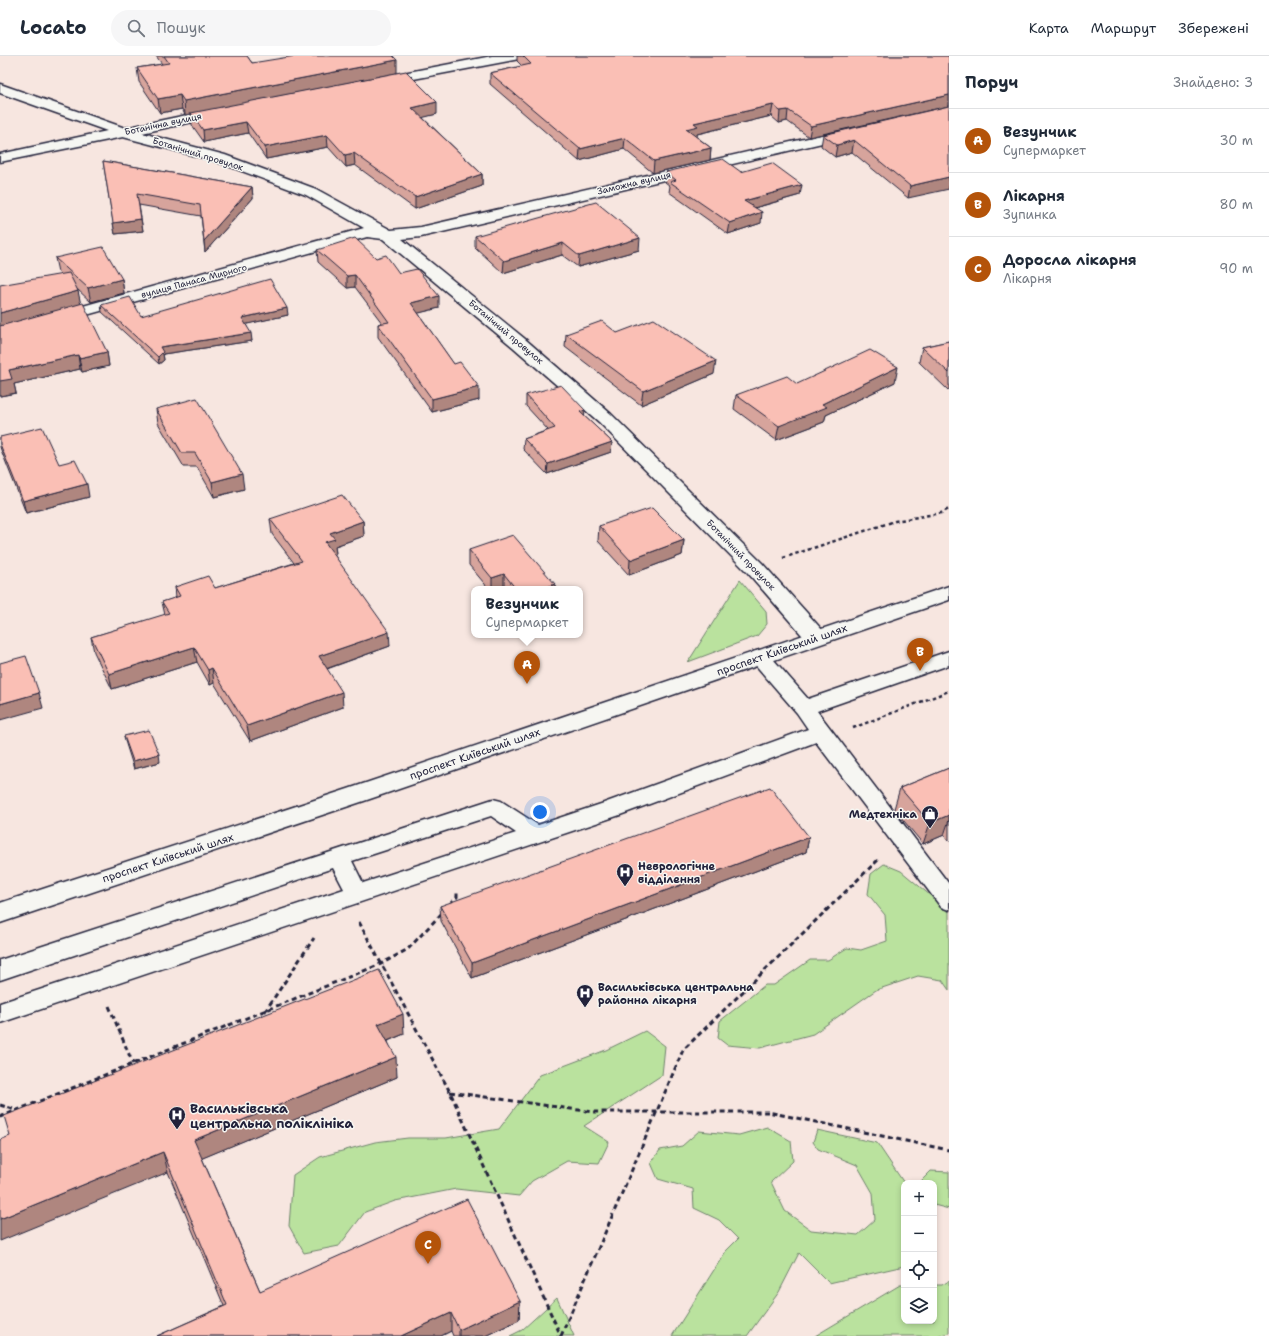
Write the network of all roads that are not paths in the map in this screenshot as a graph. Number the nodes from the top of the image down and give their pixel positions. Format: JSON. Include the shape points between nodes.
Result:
{"nodes":[{"id":1,"x":514,"y":56,"type":"edge"},
{"id":2,"x":369,"y":84,"type":"edge"},
{"id":3,"x":0,"y":88,"type":"edge"},
{"id":4,"x":231,"y":110,"type":"edge"},
{"id":5,"x":869,"y":128,"type":"edge"},
{"id":6,"x":126,"y":133,"type":"junction"},
{"id":7,"x":0,"y":158,"type":"edge"},
{"id":8,"x":388,"y":235,"type":"junction"},
{"id":9,"x":0,"y":334,"type":"edge"},
{"id":10,"x":949,"y":593,"type":"edge"},
{"id":11,"x":816,"y":637,"type":"junction"},
{"id":12,"x":760,"y":658,"type":"junction"},
{"id":13,"x":949,"y":658,"type":"edge"},
{"id":14,"x":804,"y":708,"type":"junction"},
{"id":15,"x":821,"y":732,"type":"junction"},
{"id":16,"x":535,"y":834,"type":"junction"},
{"id":17,"x":339,"y":856,"type":"junction"},
{"id":18,"x":357,"y":894,"type":"junction"},
{"id":19,"x":949,"y":901,"type":"edge"},
{"id":20,"x":0,"y":913,"type":"edge"},
{"id":21,"x":0,"y":970,"type":"edge"},
{"id":22,"x":0,"y":1013,"type":"edge"}],
"edges":[{"from":1,"to":2,"type":"street"},
{"from":3,"to":6,"type":"street","name":"Ботанічний провулок"},
{"from":4,"to":6,"type":"street","name":"Ботанічна вулиця"},
{"from":5,"to":8,"type":"street","name":"Заможна вулиця","via":[[421,232]]},
{"from":6,"to":7,"type":"street","name":"Ботанічна вулиця"},
{"from":6,"to":8,"type":"street","name":"Ботанічний провулок","via":[[220,158],[311,192]]},
{"from":8,"to":9,"type":"street","name":"вулиця Панаса Мирного","via":[[368,232]]},
{"from":8,"to":11,"type":"street","name":"Ботанічний провулок","via":[[519,343],[604,418],[754,568]]},
{"from":10,"to":11,"type":"street","name":"проспект Київський шлях"},
{"from":11,"to":12,"type":"street","name":"проспект Київський шлях"},
{"from":12,"to":14,"type":"lane"},
{"from":12,"to":20,"type":"street","name":"проспект Київський шлях","via":[[261,828]]},
{"from":13,"to":14,"type":"lane"},
{"from":14,"to":15,"type":"lane"},
{"from":15,"to":16,"type":"lane","via":[[627,804]]},
{"from":15,"to":19,"type":"lane"},
{"from":16,"to":17,"type":"lane","via":[[493,807]]},
{"from":16,"to":18,"type":"lane"},
{"from":17,"to":18,"type":"lane"},
{"from":17,"to":21,"type":"lane"},
{"from":18,"to":22,"type":"lane"}]}
